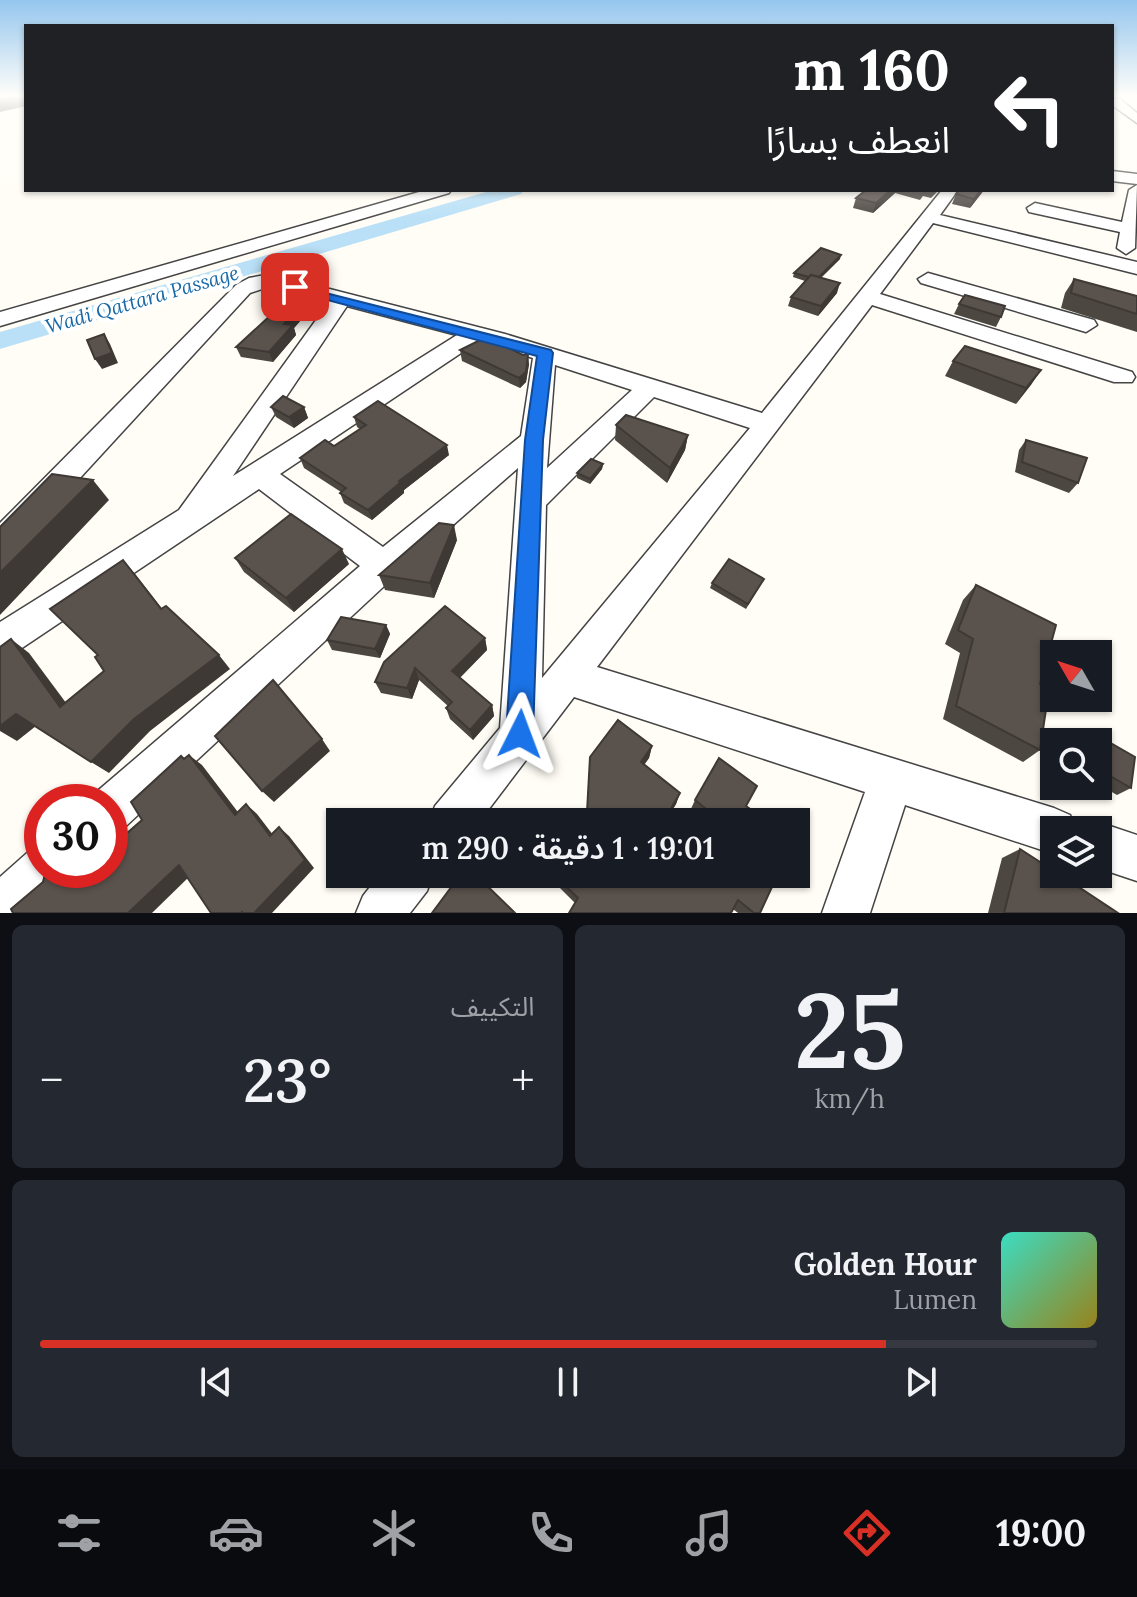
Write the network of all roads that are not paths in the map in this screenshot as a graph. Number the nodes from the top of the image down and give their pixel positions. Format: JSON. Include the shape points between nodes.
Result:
{"nodes":[{"id":1,"x":1114,"y":176,"type":"edge"},
{"id":2,"x":1137,"y":179,"type":"edge"},
{"id":3,"x":1137,"y":190,"type":"edge"},
{"id":4,"x":436,"y":192,"type":"edge"},
{"id":5,"x":948,"y":192,"type":"edge"},
{"id":6,"x":1043,"y":192,"type":"edge"},
{"id":7,"x":1035,"y":208,"type":"junction"},
{"id":8,"x":928,"y":217,"type":"junction"},
{"id":9,"x":1133,"y":230,"type":"edge"},
{"id":10,"x":1020,"y":240,"type":"junction"},
{"id":11,"x":1130,"y":266,"type":"edge"},
{"id":12,"x":928,"y":279,"type":"dead end"},
{"id":13,"x":867,"y":297,"type":"junction"},
{"id":14,"x":341,"y":300,"type":"junction"},
{"id":15,"x":1037,"y":312,"type":"junction"},
{"id":16,"x":0,"y":319,"type":"edge"},
{"id":17,"x":1086,"y":325,"type":"dead end"},
{"id":18,"x":476,"y":333,"type":"junction"},
{"id":19,"x":1024,"y":347,"type":"junction"},
{"id":20,"x":545,"y":353,"type":"junction"},
{"id":21,"x":1123,"y":377,"type":"dead end"},
{"id":22,"x":650,"y":387,"type":"junction"},
{"id":23,"x":768,"y":424,"type":"junction"},
{"id":24,"x":534,"y":440,"type":"junction"},
{"id":25,"x":259,"y":474,"type":"junction"},
{"id":26,"x":531,"y":501,"type":"junction"},
{"id":27,"x":184,"y":523,"type":"junction"},
{"id":28,"x":0,"y":544,"type":"edge"},
{"id":29,"x":384,"y":565,"type":"junction"},
{"id":30,"x":0,"y":642,"type":"edge"},
{"id":31,"x":566,"y":676,"type":"junction"},
{"id":32,"x":520,"y":734,"type":"junction"},
{"id":33,"x":891,"y":780,"type":"junction"},
{"id":34,"x":128,"y":794,"type":"edge"},
{"id":35,"x":462,"y":808,"type":"edge"},
{"id":36,"x":1040,"y":827,"type":"edge"},
{"id":37,"x":1112,"y":850,"type":"edge"},
{"id":38,"x":1137,"y":858,"type":"edge"},
{"id":39,"x":24,"y":888,"type":"edge"},
{"id":40,"x":399,"y":888,"type":"edge"},
{"id":41,"x":0,"y":909,"type":"edge"},
{"id":42,"x":380,"y":913,"type":"edge"},
{"id":43,"x":846,"y":913,"type":"edge"}],
"edges":[{"from":1,"to":2,"type":"street"},
{"from":3,"to":9,"type":"street"},
{"from":4,"to":16,"type":"street"},
{"from":5,"to":8,"type":"street"},
{"from":6,"to":7,"type":"street"},
{"from":7,"to":9,"type":"street"},
{"from":7,"to":10,"type":"street"},
{"from":8,"to":10,"type":"street"},
{"from":8,"to":13,"type":"street"},
{"from":9,"to":11,"type":"street"},
{"from":10,"to":11,"type":"street"},
{"from":12,"to":15,"type":"street"},
{"from":13,"to":19,"type":"street"},
{"from":13,"to":23,"type":"street"},
{"from":14,"to":18,"type":"street"},
{"from":14,"to":27,"type":"street"},
{"from":14,"to":28,"type":"street","via":[[271,280],[249,285]]},
{"from":15,"to":17,"type":"street"},
{"from":15,"to":19,"type":"street"},
{"from":18,"to":20,"type":"street"},
{"from":18,"to":25,"type":"street"},
{"from":19,"to":21,"type":"street"},
{"from":20,"to":22,"type":"street"},
{"from":20,"to":24,"type":"street"},
{"from":22,"to":23,"type":"street"},
{"from":22,"to":26,"type":"street"},
{"from":23,"to":31,"type":"street"},
{"from":24,"to":26,"type":"street"},
{"from":24,"to":29,"type":"street"},
{"from":25,"to":27,"type":"street"},
{"from":25,"to":29,"type":"street"},
{"from":26,"to":32,"type":"street"},
{"from":27,"to":30,"type":"street"},
{"from":29,"to":34,"type":"street"},
{"from":31,"to":32,"type":"street"},
{"from":31,"to":33,"type":"street"},
{"from":32,"to":35,"type":"street"},
{"from":33,"to":36,"type":"street"},
{"from":33,"to":43,"type":"street"},
{"from":37,"to":38,"type":"street"},
{"from":39,"to":41,"type":"street"},
{"from":40,"to":42,"type":"street"}]}
